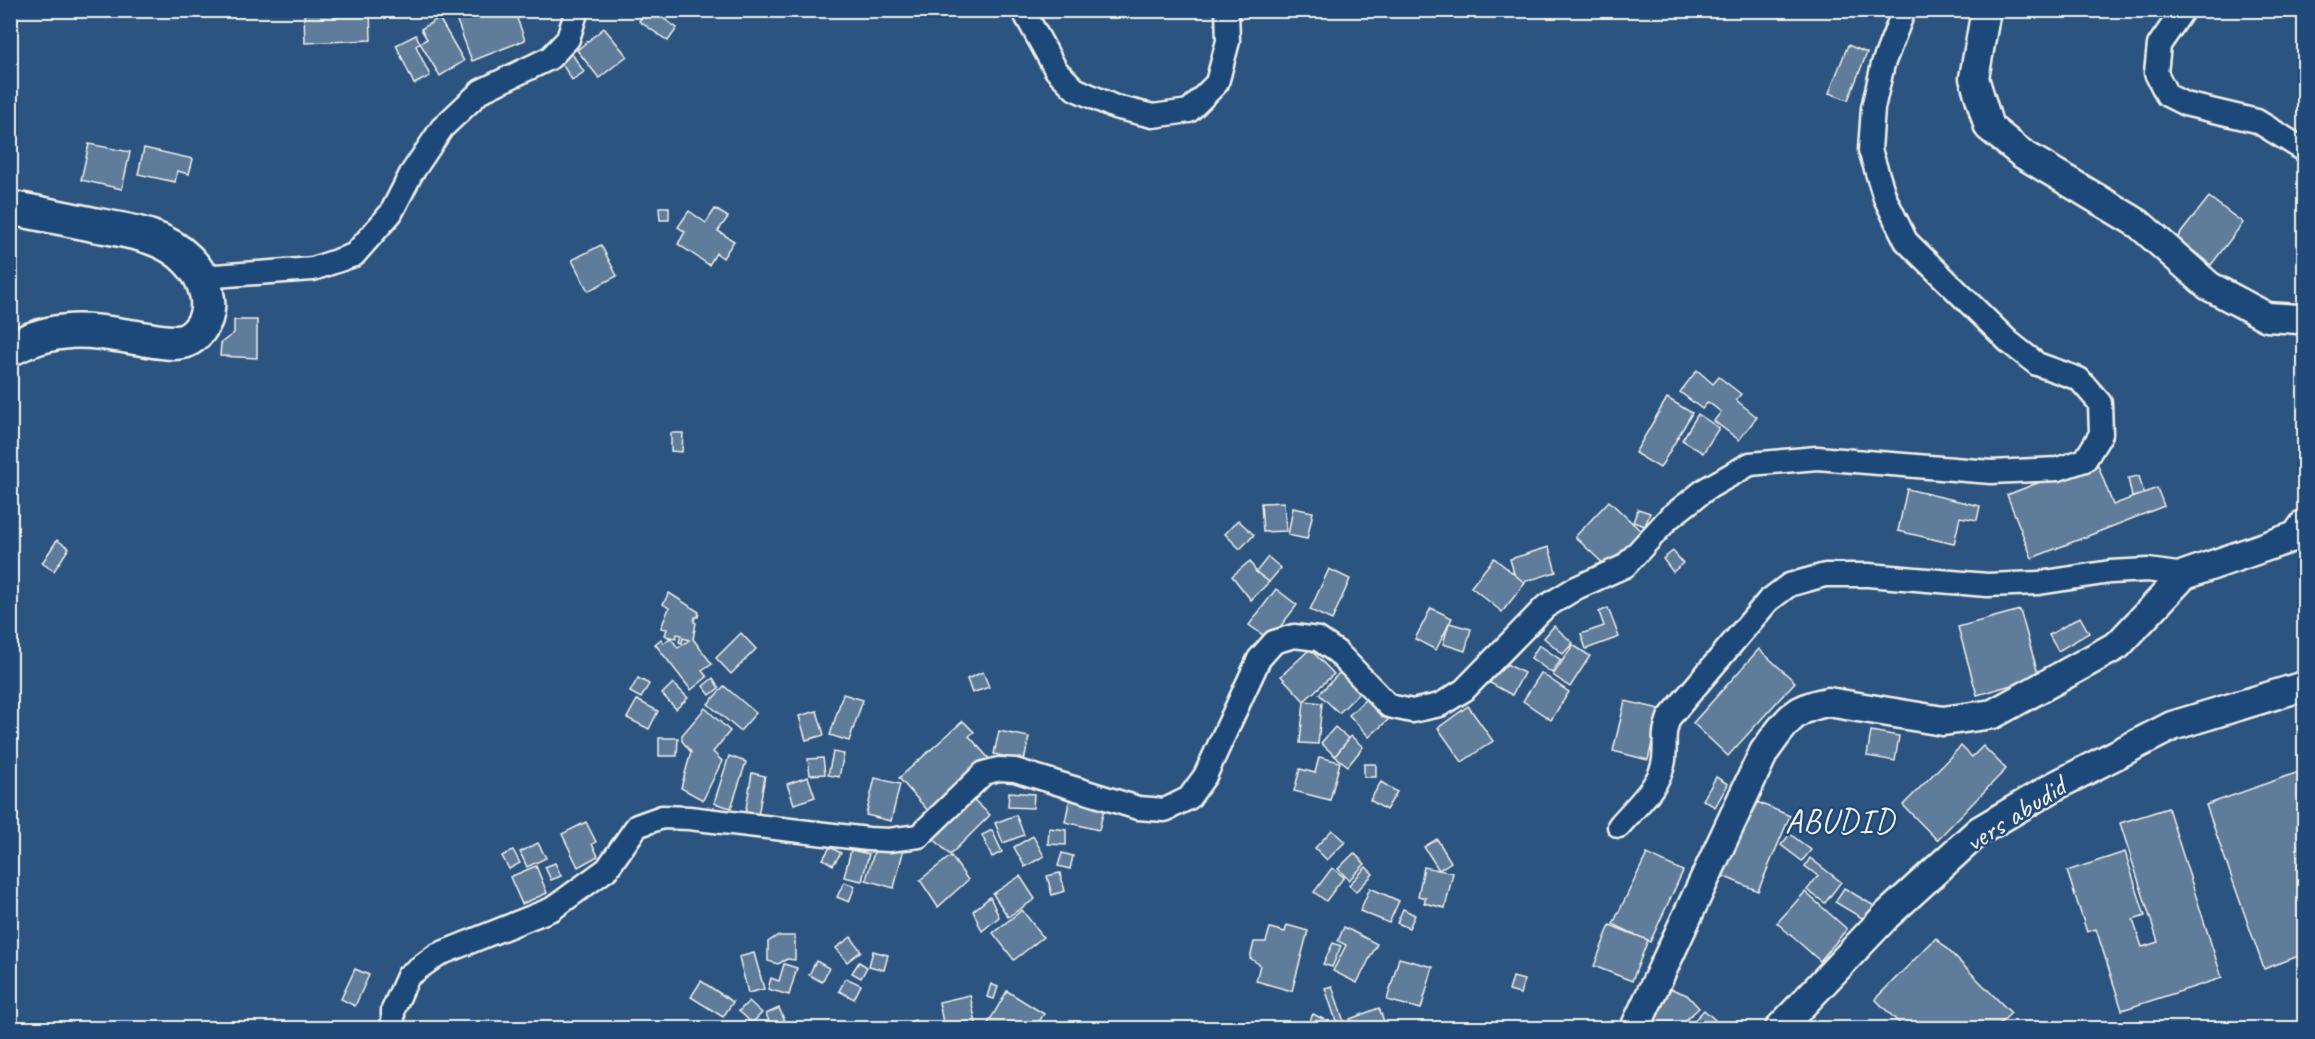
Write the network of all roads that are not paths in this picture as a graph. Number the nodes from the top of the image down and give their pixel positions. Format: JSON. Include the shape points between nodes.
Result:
{"nodes":[{"id":1,"x":574,"y":10,"type":"edge"},
{"id":2,"x":1023,"y":10,"type":"edge"},
{"id":3,"x":1227,"y":10,"type":"edge"},
{"id":4,"x":1904,"y":10,"type":"edge"},
{"id":5,"x":1986,"y":10,"type":"edge"},
{"id":6,"x":2183,"y":10,"type":"edge"},
{"id":7,"x":2304,"y":150,"type":"edge"},
{"id":8,"x":10,"y":208,"type":"edge"},
{"id":9,"x":201,"y":277,"type":"junction"},
{"id":10,"x":2304,"y":317,"type":"edge"},
{"id":11,"x":10,"y":349,"type":"edge"},
{"id":12,"x":2304,"y":525,"type":"edge"},
{"id":13,"x":2184,"y":575,"type":"junction"},
{"id":14,"x":2304,"y":686,"type":"edge"},
{"id":15,"x":1619,"y":826,"type":"dead end"},
{"id":16,"x":393,"y":1029,"type":"edge"},
{"id":17,"x":1635,"y":1029,"type":"edge"},
{"id":18,"x":1780,"y":1029,"type":"edge"}],
"edges":[{"from":1,"to":9,"type":"street","via":[[568,39],[550,58],[481,91],[442,128],[391,213],[354,255],[313,269]]},
{"from":2,"to":3,"type":"street","via":[[1056,70],[1075,89],[1115,107],[1153,116],[1189,111],[1217,83],[1228,41]]},
{"from":4,"to":16,"type":"street","via":[[1883,64],[1873,108],[1870,150],[1885,198],[1906,241],[2009,342],[2037,364],[2079,379],[2100,403],[2102,434],[2085,460],[2058,469],[1991,472],[1817,458],[1750,464],[1706,489],[1669,518],[1625,566],[1545,607],[1464,690],[1440,705],[1412,711],[1389,706],[1337,652],[1318,639],[1294,636],[1274,642],[1259,659],[1205,776],[1189,798],[1165,810],[1138,808],[1015,770],[999,769],[984,773],[919,836],[868,839],[662,817],[638,826],[607,869],[552,909],[437,955],[408,976],[393,1010]]},
{"from":5,"to":10,"type":"street","via":[[1974,78],[1989,127],[2021,153],[2139,224],[2209,286],[2267,317]]},
{"from":6,"to":7,"type":"street","via":[[2158,45],[2156,74],[2167,95],[2185,104],[2257,121]]},
{"from":8,"to":9,"type":"main road","via":[[134,232],[165,243],[183,255]]},
{"from":9,"to":11,"type":"main road","via":[[208,300],[205,322],[183,342],[67,331],[33,337]]},
{"from":12,"to":13,"type":"street","via":[[2296,536]]},
{"from":13,"to":15,"type":"street","via":[[2139,570],[2039,583],[1987,585],[1825,575],[1789,585],[1768,601],[1669,718],[1664,731],[1664,761],[1657,781]]},
{"from":13,"to":17,"type":"street","via":[[2118,645],[1994,714],[1943,721],[1828,702],[1792,715],[1764,752]]},
{"from":14,"to":18,"type":"street","name":"vers abudid","via":[[2172,726],[2055,786],[1979,831],[1887,915]]}]}
